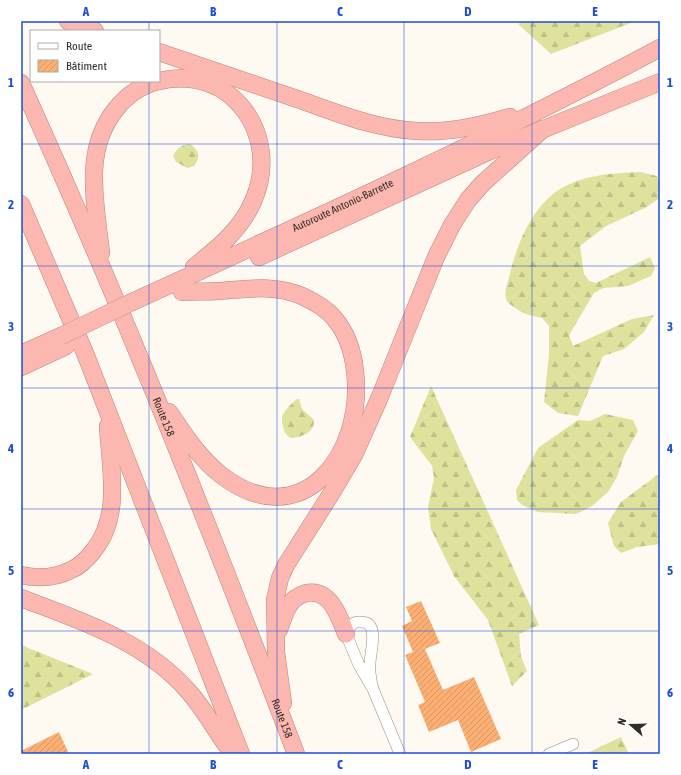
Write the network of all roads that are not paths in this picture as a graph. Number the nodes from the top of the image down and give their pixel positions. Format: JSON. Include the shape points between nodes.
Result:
{"nodes":[{"id":1,"x":68,"y":21,"type":"edge"},
{"id":2,"x":92,"y":30,"type":"edge"},
{"id":3,"x":660,"y":48,"type":"edge"},
{"id":4,"x":160,"y":52,"type":"edge"},
{"id":5,"x":160,"y":81,"type":"edge"},
{"id":6,"x":157,"y":82,"type":"edge"},
{"id":7,"x":660,"y":82,"type":"edge"},
{"id":8,"x":21,"y":83,"type":"edge"},
{"id":9,"x":558,"y":102,"type":"junction"},
{"id":10,"x":543,"y":129,"type":"junction"},
{"id":11,"x":21,"y":204,"type":"edge"},
{"id":12,"x":25,"y":216,"type":"edge"},
{"id":13,"x":102,"y":271,"type":"junction"},
{"id":14,"x":177,"y":288,"type":"junction"},
{"id":15,"x":22,"y":360,"type":"edge"},
{"id":16,"x":152,"y":387,"type":"junction"},
{"id":17,"x":108,"y":412,"type":"junction"},
{"id":18,"x":21,"y":574,"type":"edge"},
{"id":19,"x":21,"y":598,"type":"edge"},
{"id":20,"x":346,"y":634,"type":"junction"},
{"id":21,"x":276,"y":636,"type":"junction"},
{"id":22,"x":373,"y":689,"type":"junction"},
{"id":23,"x":287,"y":731,"type":"junction"},
{"id":24,"x":573,"y":744,"type":"dead end"},
{"id":25,"x":233,"y":754,"type":"edge"},
{"id":26,"x":241,"y":754,"type":"edge"},
{"id":27,"x":296,"y":754,"type":"edge"},
{"id":28,"x":400,"y":754,"type":"edge"},
{"id":29,"x":548,"y":754,"type":"edge"}],
"edges":[{"from":1,"to":2,"type":"highway"},
{"from":3,"to":9,"type":"highway","name":"Autoroute Antonio-Barrette"},
{"from":4,"to":9,"type":"highway","via":[[351,117],[407,130],[473,128]]},
{"from":5,"to":14,"type":"highway","via":[[192,79],[226,93],[241,106],[253,124],[259,138],[262,158],[257,190],[240,224]]},
{"from":6,"to":13,"type":"highway","via":[[137,90],[118,106],[98,143],[93,185]]},
{"from":7,"to":10,"type":"highway","name":"Autoroute Antonio-Barrette"},
{"from":8,"to":13,"type":"highway","name":"Route 158"},
{"from":9,"to":14,"type":"highway","name":"Autoroute Antonio-Barrette"},
{"from":10,"to":14,"type":"highway","name":"Autoroute Antonio-Barrette"},
{"from":10,"to":21,"type":"highway","via":[[482,184],[448,232],[359,445],[283,571],[275,600]]},
{"from":11,"to":12,"type":"highway"},
{"from":12,"to":17,"type":"highway","via":[[70,317]]},
{"from":13,"to":16,"type":"highway","name":"Route 158"},
{"from":14,"to":15,"type":"highway","name":"Autoroute Antonio-Barrette","bridge":true},
{"from":14,"to":16,"type":"highway","via":[[218,291],[251,287],[273,288],[301,296],[327,312],[345,334],[355,366],[356,400],[350,432],[336,461],[316,483],[291,494],[259,494],[233,483],[209,464],[190,442]]},
{"from":16,"to":23,"type":"highway","name":"Route 158"},
{"from":17,"to":18,"type":"highway","via":[[112,498],[108,522],[100,542],[87,559],[70,571],[42,578]]},
{"from":17,"to":26,"type":"highway"},
{"from":19,"to":25,"type":"highway","via":[[118,638],[160,664],[195,699]]},
{"from":20,"to":21,"type":"highway","via":[[331,602],[322,596],[309,593],[297,597],[290,603]]},
{"from":20,"to":22,"type":"street","via":[[359,666]]},
{"from":20,"to":22,"type":"street","via":[[350,626],[356,622],[365,622],[372,630],[370,669]]},
{"from":21,"to":23,"type":"highway"},
{"from":22,"to":28,"type":"street"},
{"from":23,"to":27,"type":"highway","name":"Route 158"},
{"from":24,"to":29,"type":"street"}]}
